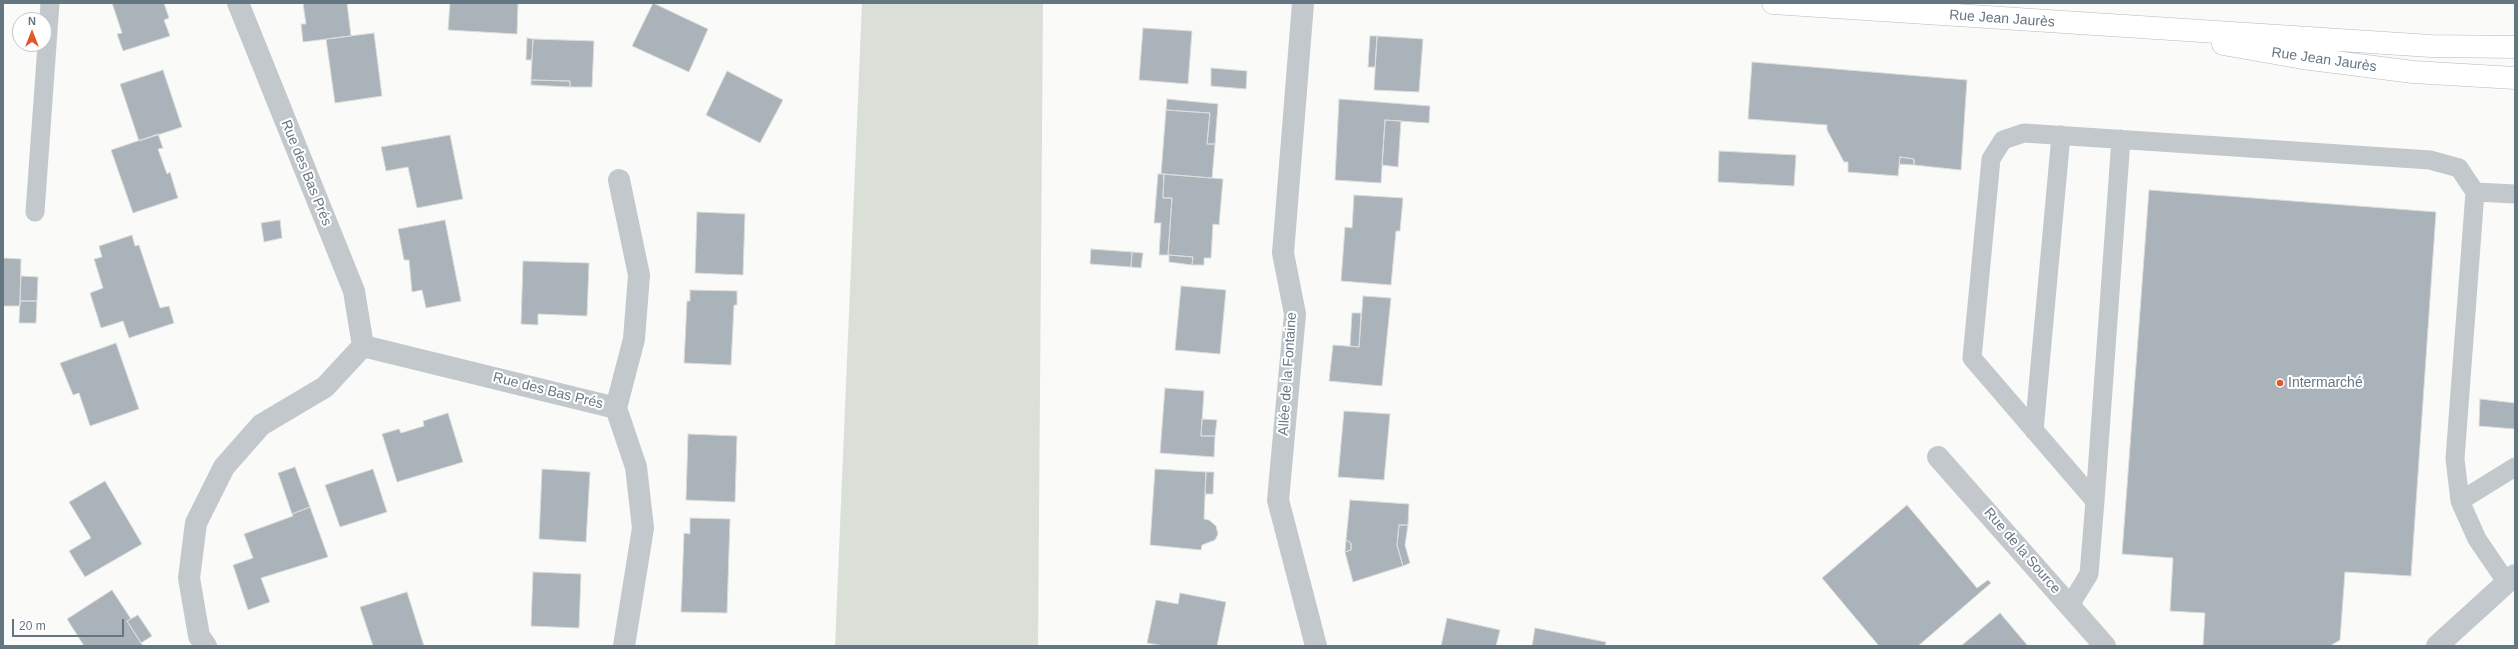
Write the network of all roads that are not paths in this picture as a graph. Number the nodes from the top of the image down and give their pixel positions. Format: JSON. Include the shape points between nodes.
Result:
{"nodes":[{"id":1,"x":50,"y":3,"type":"edge"},
{"id":2,"x":238,"y":3,"type":"edge"},
{"id":3,"x":1303,"y":3,"type":"edge"},
{"id":4,"x":1773,"y":3,"type":"edge"},
{"id":5,"x":2135,"y":28,"type":"junction"},
{"id":6,"x":2515,"y":47,"type":"edge"},
{"id":7,"x":2515,"y":78,"type":"edge"},
{"id":8,"x":2061,"y":136,"type":"junction"},
{"id":9,"x":2121,"y":139,"type":"junction"},
{"id":10,"x":619,"y":180,"type":"dead end"},
{"id":11,"x":2475,"y":192,"type":"junction"},
{"id":12,"x":2515,"y":194,"type":"edge"},
{"id":13,"x":35,"y":212,"type":"dead end"},
{"id":14,"x":364,"y":346,"type":"junction"},
{"id":15,"x":616,"y":408,"type":"junction"},
{"id":16,"x":2034,"y":431,"type":"junction"},
{"id":17,"x":1938,"y":457,"type":"dead end"},
{"id":18,"x":2515,"y":467,"type":"edge"},
{"id":19,"x":2096,"y":501,"type":"junction"},
{"id":20,"x":2460,"y":501,"type":"junction"},
{"id":21,"x":2511,"y":579,"type":"edge"},
{"id":22,"x":2070,"y":605,"type":"junction"},
{"id":23,"x":206,"y":646,"type":"edge"},
{"id":24,"x":624,"y":646,"type":"edge"},
{"id":25,"x":1316,"y":646,"type":"edge"},
{"id":26,"x":2105,"y":646,"type":"edge"},
{"id":27,"x":2437,"y":646,"type":"edge"}],
"edges":[{"from":1,"to":13,"type":"lane"},
{"from":2,"to":14,"type":"street","name":"Rue des Bas Prés","via":[[354,291]]},
{"from":3,"to":25,"type":"street","name":"Allée de la Fontaine","via":[[1282,253],[1295,314],[1278,500]]},
{"from":4,"to":5,"type":"street","name":"Rue Jean Jaurès"},
{"from":5,"to":6,"type":"street","name":"Rue Jean Jaurès","via":[[2305,36],[2431,46]]},
{"from":5,"to":7,"type":"street","name":"Rue Jean Jaurès","via":[[2303,58],[2413,72]]},
{"from":8,"to":9,"type":"lane"},
{"from":8,"to":16,"type":"lane"},
{"from":8,"to":16,"type":"lane","via":[[2024,133],[2003,140],[1991,159],[1972,358]]},
{"from":9,"to":11,"type":"lane","via":[[2430,160],[2459,168]]},
{"from":9,"to":19,"type":"lane"},
{"from":10,"to":15,"type":"street","name":"Rue des Bas Prés","via":[[639,275],[634,340]]},
{"from":11,"to":12,"type":"lane"},
{"from":11,"to":20,"type":"lane","via":[[2455,459]]},
{"from":14,"to":15,"type":"street","name":"Rue des Bas Prés"},
{"from":14,"to":23,"type":"street","via":[[325,387],[261,425],[224,467],[196,523],[189,578],[199,636]]},
{"from":15,"to":24,"type":"street","name":"Rue des Bas Prés","via":[[636,467],[643,528]]},
{"from":16,"to":19,"type":"lane"},
{"from":17,"to":22,"type":"street","name":"Rue de la Source"},
{"from":18,"to":20,"type":"lane"},
{"from":19,"to":22,"type":"lane","via":[[2089,574]]},
{"from":20,"to":21,"type":"lane","via":[[2478,538]]},
{"from":21,"to":27,"type":"street"},
{"from":22,"to":26,"type":"street","name":"Rue de la Source"}]}
